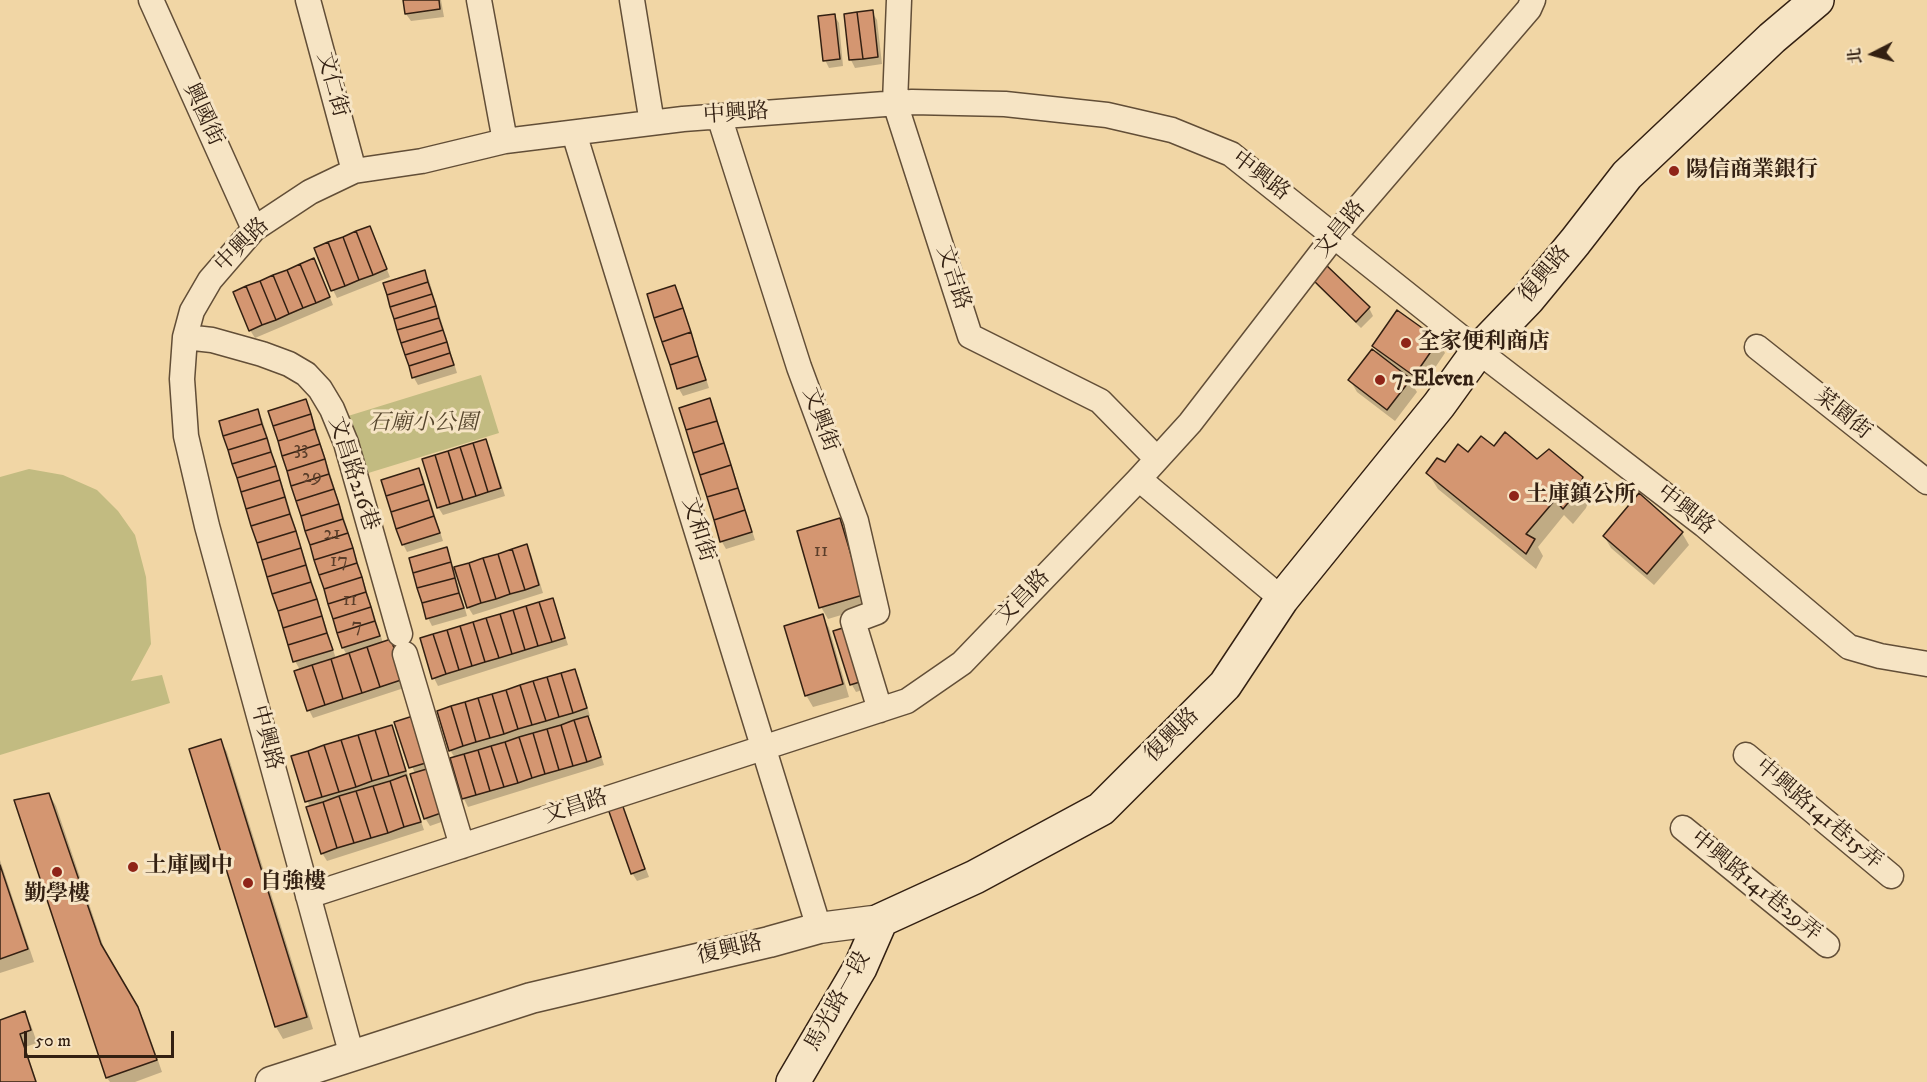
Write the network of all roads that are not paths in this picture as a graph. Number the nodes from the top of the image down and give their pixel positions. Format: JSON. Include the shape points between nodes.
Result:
{"nodes":[{"id":1,"x":151,"y":0,"type":"edge"},
{"id":2,"x":308,"y":0,"type":"edge"},
{"id":3,"x":479,"y":0,"type":"edge"},
{"id":4,"x":632,"y":0,"type":"edge"},
{"id":5,"x":899,"y":0,"type":"edge"},
{"id":6,"x":1533,"y":0,"type":"edge"},
{"id":7,"x":1817,"y":0,"type":"edge"},
{"id":8,"x":895,"y":103,"type":"junction"},
{"id":9,"x":719,"y":116,"type":"junction"},
{"id":10,"x":652,"y":123,"type":"junction"},
{"id":11,"x":574,"y":133,"type":"junction"},
{"id":12,"x":505,"y":141,"type":"junction"},
{"id":13,"x":354,"y":171,"type":"junction"},
{"id":14,"x":254,"y":229,"type":"junction"},
{"id":15,"x":1335,"y":235,"type":"junction"},
{"id":16,"x":185,"y":337,"type":"junction"},
{"id":17,"x":1757,"y":347,"type":"dead end"},
{"id":18,"x":1478,"y":351,"type":"junction"},
{"id":19,"x":1157,"y":459,"type":"junction"},
{"id":20,"x":1139,"y":479,"type":"junction"},
{"id":21,"x":1927,"y":482,"type":"edge"},
{"id":22,"x":1282,"y":599,"type":"junction"},
{"id":23,"x":1927,"y":664,"type":"edge"},
{"id":24,"x":880,"y":710,"type":"junction"},
{"id":25,"x":763,"y":748,"type":"junction"},
{"id":26,"x":1746,"y":754,"type":"dead end"},
{"id":27,"x":1683,"y":828,"type":"dead end"},
{"id":28,"x":462,"y":846,"type":"junction"},
{"id":29,"x":1891,"y":876,"type":"dead end"},
{"id":30,"x":308,"y":896,"type":"junction"},
{"id":31,"x":881,"y":920,"type":"junction"},
{"id":32,"x":819,"y":928,"type":"junction"},
{"id":33,"x":1827,"y":945,"type":"dead end"},
{"id":34,"x":352,"y":1056,"type":"junction"},
{"id":35,"x":271,"y":1082,"type":"edge"},
{"id":36,"x":793,"y":1082,"type":"edge"}],
"edges":[{"from":1,"to":14,"type":"street","name":"興國街"},
{"from":2,"to":13,"type":"street","name":"文仁街"},
{"from":3,"to":12,"type":"street"},
{"from":4,"to":10,"type":"street"},
{"from":5,"to":8,"type":"street","name":"文吉路"},
{"from":6,"to":15,"type":"street","name":"文昌路"},
{"from":7,"to":18,"type":"main road","name":"復興路","via":[[1627,175],[1528,299]]},
{"from":8,"to":9,"type":"street","name":"中興路"},
{"from":8,"to":15,"type":"street","name":"中興路","via":[[1005,104],[1107,116],[1172,130],[1231,154]]},
{"from":8,"to":19,"type":"street","name":"文吉路","via":[[970,336],[1100,401]]},
{"from":9,"to":10,"type":"street","name":"中興路"},
{"from":9,"to":24,"type":"street","name":"文興街","via":[[799,367],[856,521],[877,612],[853,621]]},
{"from":10,"to":11,"type":"street","name":"中興路"},
{"from":11,"to":12,"type":"street","name":"中興路"},
{"from":11,"to":25,"type":"street","name":"文和街"},
{"from":12,"to":13,"type":"street","name":"中興路","via":[[422,161]]},
{"from":13,"to":14,"type":"street","name":"中興路","via":[[310,192]]},
{"from":14,"to":16,"type":"street","name":"中興路","via":[[210,280],[192,312]]},
{"from":15,"to":18,"type":"street","name":"中興路"},
{"from":15,"to":19,"type":"street","name":"文昌路","via":[[1190,423]]},
{"from":16,"to":28,"type":"street","name":"文昌路216巷","via":[[212,340],[289,364],[306,374],[332,409],[346,443]]},
{"from":16,"to":30,"type":"street","name":"中興路","via":[[182,379],[186,436]]},
{"from":17,"to":21,"type":"street","name":"菜園街"},
{"from":18,"to":22,"type":"main road","name":"復興路"},
{"from":18,"to":23,"type":"street","name":"中興路","via":[[1704,525],[1850,647]]},
{"from":19,"to":20,"type":"street","name":"文昌路"},
{"from":20,"to":22,"type":"street"},
{"from":20,"to":24,"type":"street","name":"文昌路","via":[[962,663],[907,701]]},
{"from":22,"to":31,"type":"main road","name":"復興路","via":[[1225,685],[1101,809],[975,877]]},
{"from":24,"to":25,"type":"street","name":"文昌路"},
{"from":25,"to":28,"type":"street","name":"文昌路"},
{"from":25,"to":32,"type":"street","name":"文和街"},
{"from":26,"to":29,"type":"street","name":"中興路141巷15弄"},
{"from":27,"to":33,"type":"street","name":"中興路141巷29弄"},
{"from":28,"to":30,"type":"street","name":"文昌路"},
{"from":30,"to":34,"type":"street","name":"中興路"},
{"from":31,"to":32,"type":"street","name":"復興路"},
{"from":31,"to":36,"type":"main road","name":"馬光路一段","via":[[860,968]]},
{"from":32,"to":34,"type":"street","name":"復興路","via":[[531,998]]},
{"from":34,"to":35,"type":"street","name":"復興路"}]}
